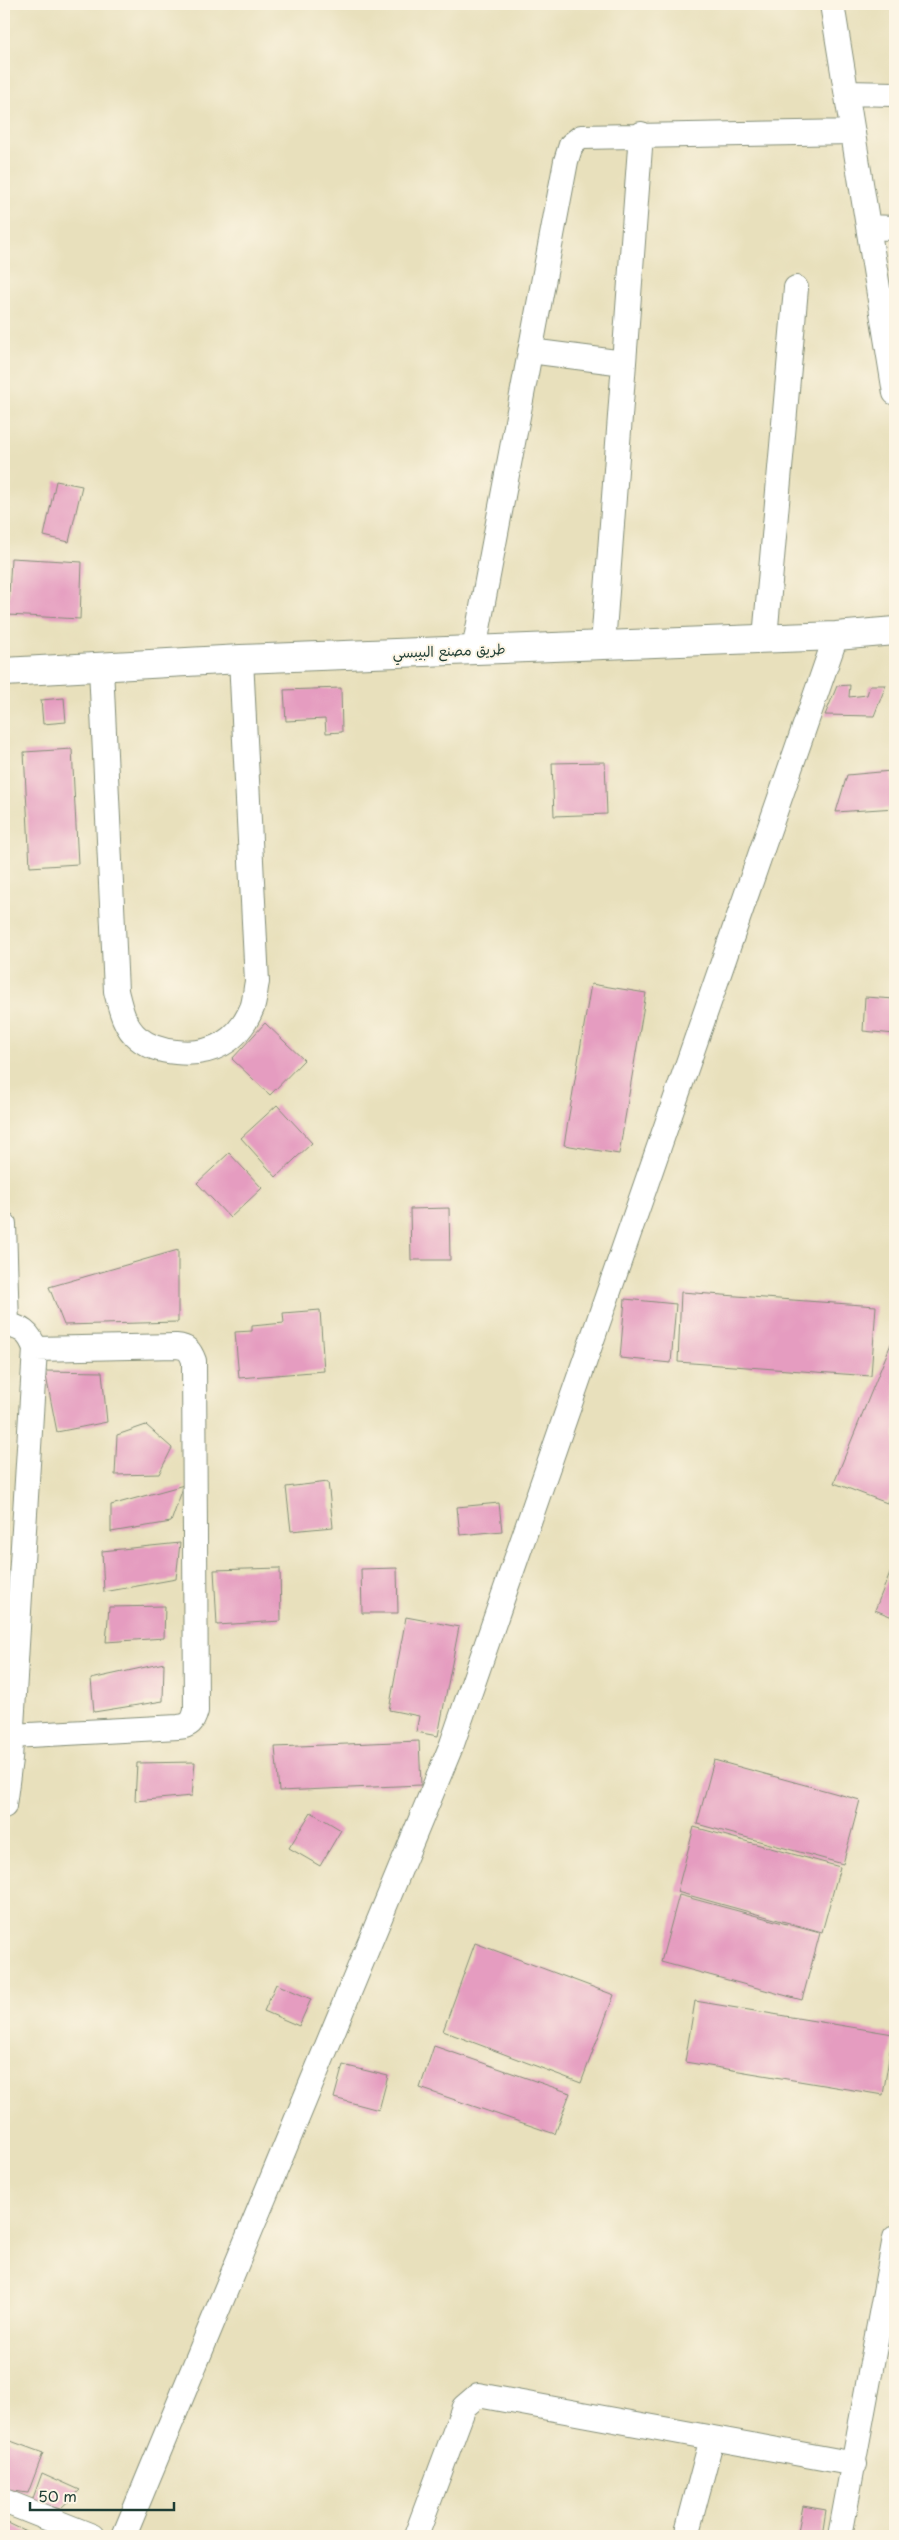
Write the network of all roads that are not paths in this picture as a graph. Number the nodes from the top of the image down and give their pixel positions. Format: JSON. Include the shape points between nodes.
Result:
{"nodes":[{"id":1,"x":832,"y":4,"type":"edge"},
{"id":2,"x":847,"y":93,"type":"junction"},
{"id":3,"x":895,"y":94,"type":"edge"},
{"id":4,"x":853,"y":132,"type":"junction"},
{"id":5,"x":641,"y":134,"type":"junction"},
{"id":6,"x":868,"y":227,"type":"junction"},
{"id":7,"x":895,"y":228,"type":"edge"},
{"id":8,"x":796,"y":288,"type":"dead end"},
{"id":9,"x":530,"y":351,"type":"junction"},
{"id":10,"x":624,"y":363,"type":"junction"},
{"id":11,"x":895,"y":393,"type":"edge"},
{"id":12,"x":895,"y":631,"type":"edge"},
{"id":13,"x":836,"y":636,"type":"junction"},
{"id":14,"x":765,"y":638,"type":"junction"},
{"id":15,"x":603,"y":645,"type":"junction"},
{"id":16,"x":474,"y":650,"type":"junction"},
{"id":17,"x":240,"y":659,"type":"junction"},
{"id":18,"x":101,"y":668,"type":"junction"},
{"id":19,"x":4,"y":672,"type":"edge"},
{"id":20,"x":4,"y":1224,"type":"edge"},
{"id":21,"x":5,"y":1325,"type":"edge"},
{"id":22,"x":35,"y":1349,"type":"junction"},
{"id":23,"x":8,"y":1752,"type":"edge"},
{"id":24,"x":4,"y":1806,"type":"edge"},
{"id":25,"x":895,"y":2238,"type":"edge"},
{"id":26,"x":712,"y":2438,"type":"junction"},
{"id":27,"x":855,"y":2464,"type":"junction"},
{"id":28,"x":4,"y":2501,"type":"edge"},
{"id":29,"x":92,"y":2536,"type":"edge"},
{"id":30,"x":124,"y":2536,"type":"edge"},
{"id":31,"x":416,"y":2536,"type":"edge"},
{"id":32,"x":686,"y":2536,"type":"edge"},
{"id":33,"x":840,"y":2536,"type":"edge"}],
"edges":[{"from":1,"to":2,"type":"street"},
{"from":2,"to":3,"type":"street"},
{"from":2,"to":4,"type":"street"},
{"from":4,"to":5,"type":"street"},
{"from":4,"to":6,"type":"street"},
{"from":5,"to":9,"type":"street","via":[[581,137],[571,145]]},
{"from":5,"to":10,"type":"street"},
{"from":6,"to":7,"type":"street"},
{"from":6,"to":11,"type":"street"},
{"from":8,"to":14,"type":"street"},
{"from":9,"to":10,"type":"street"},
{"from":9,"to":16,"type":"street"},
{"from":10,"to":15,"type":"street"},
{"from":12,"to":13,"type":"main road","name":"طريق مصنع البيبسي"},
{"from":13,"to":14,"type":"main road","name":"طريق مصنع البيبسي"},
{"from":13,"to":30,"type":"street","via":[[452,1744]]},
{"from":14,"to":15,"type":"main road","name":"طريق مصنع البيبسي"},
{"from":15,"to":16,"type":"main road","name":"طريق مصنع البيبسي"},
{"from":16,"to":17,"type":"main road","name":"طريق مصنع البيبسي"},
{"from":17,"to":18,"type":"main road","name":"طريق مصنع البيبسي"},
{"from":17,"to":18,"type":"street","via":[[256,982],[253,1007],[238,1033],[214,1050],[188,1053],[160,1050],[137,1038],[122,1016],[116,991]]},
{"from":18,"to":19,"type":"main road","name":"طريق مصنع البيبسي"},
{"from":20,"to":21,"type":"street"},
{"from":21,"to":22,"type":"street","via":[[22,1329],[31,1336]]},
{"from":22,"to":23,"type":"street"},
{"from":22,"to":23,"type":"street","via":[[184,1346],[191,1351],[194,1360],[196,1711],[193,1722],[187,1726]]},
{"from":23,"to":24,"type":"street"},
{"from":25,"to":27,"type":"street"},
{"from":26,"to":27,"type":"street"},
{"from":26,"to":31,"type":"street","via":[[478,2395],[464,2407]]},
{"from":26,"to":32,"type":"street"},
{"from":27,"to":33,"type":"street"},
{"from":28,"to":29,"type":"street"}]}
